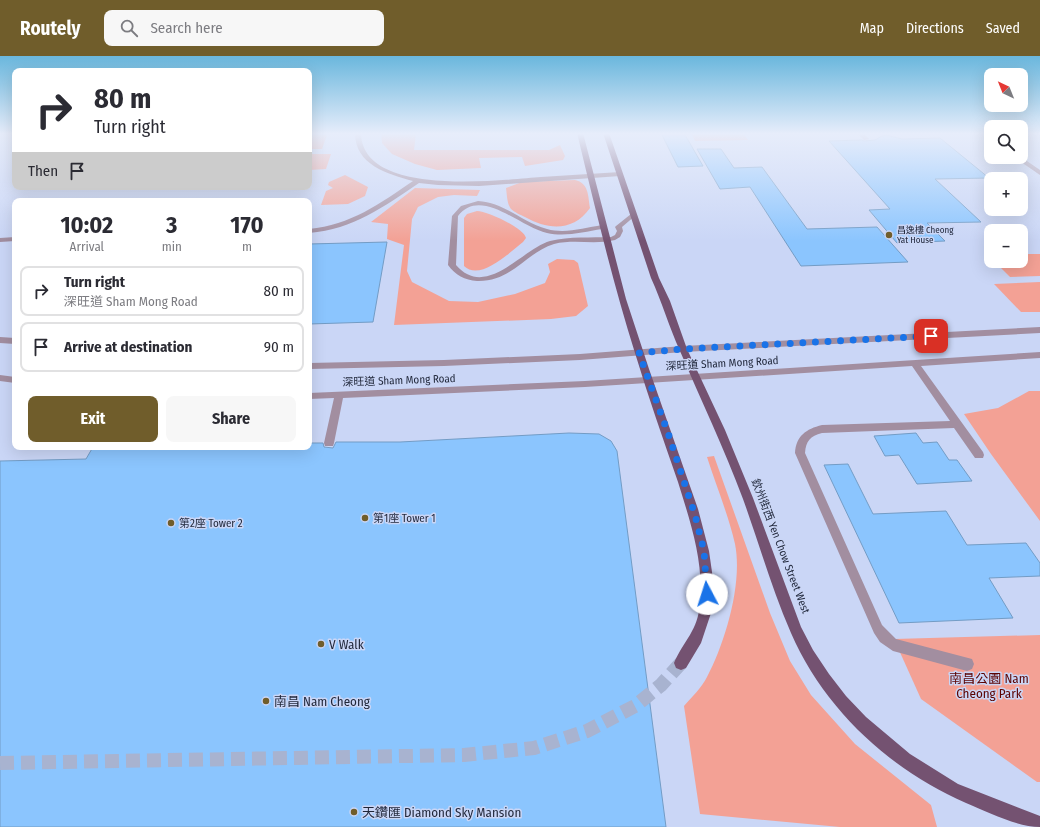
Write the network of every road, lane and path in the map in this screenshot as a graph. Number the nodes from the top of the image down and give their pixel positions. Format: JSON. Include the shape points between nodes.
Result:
{"nodes":[{"id":1,"x":384,"y":169,"type":"edge"},
{"id":2,"x":588,"y":169,"type":"edge"},
{"id":3,"x":618,"y":169,"type":"edge"},
{"id":4,"x":620,"y":174,"type":"junction"},
{"id":5,"x":590,"y":176,"type":"junction"},
{"id":6,"x":419,"y":180,"type":"junction"},
{"id":7,"x":633,"y":215,"type":"junction"},
{"id":8,"x":602,"y":227,"type":"junction"},
{"id":9,"x":312,"y":231,"type":"edge"},
{"id":10,"x":12,"y":239,"type":"edge"},
{"id":11,"x":0,"y":240,"type":"edge"},
{"id":12,"x":607,"y":240,"type":"junction"},
{"id":13,"x":1040,"y":330,"type":"edge"},
{"id":14,"x":0,"y":340,"type":"edge"},
{"id":15,"x":12,"y":341,"type":"edge"},
{"id":16,"x":683,"y":349,"type":"junction"},
{"id":17,"x":639,"y":353,"type":"junction"},
{"id":18,"x":1040,"y":355,"type":"edge"},
{"id":19,"x":914,"y":363,"type":"junction"},
{"id":20,"x":312,"y":366,"type":"edge"},
{"id":21,"x":694,"y":377,"type":"junction"},
{"id":22,"x":0,"y":378,"type":"edge"},
{"id":23,"x":12,"y":380,"type":"edge"},
{"id":24,"x":648,"y":380,"type":"junction"},
{"id":25,"x":339,"y":394,"type":"junction"},
{"id":26,"x":312,"y":396,"type":"edge"},
{"id":27,"x":956,"y":424,"type":"junction"},
{"id":28,"x":329,"y":442,"type":"dead end"},
{"id":29,"x":979,"y":456,"type":"dead end"},
{"id":30,"x":681,"y":663,"type":"tunnel mouth"},
{"id":31,"x":967,"y":664,"type":"dead end"},
{"id":32,"x":1040,"y":824,"type":"edge"}],
"edges":[{"from":1,"to":6,"type":"street"},
{"from":2,"to":5,"type":"main road"},
{"from":3,"to":4,"type":"main road","name":"欽州街西 Yen Chow Street West"},
{"from":4,"to":5,"type":"street"},
{"from":4,"to":7,"type":"main road","name":"欽州街西 Yen Chow Street West"},
{"from":5,"to":6,"type":"street","via":[[470,184]]},
{"from":5,"to":8,"type":"main road"},
{"from":6,"to":9,"type":"street","via":[[356,221]]},
{"from":7,"to":12,"type":"street","via":[[618,227],[618,236]]},
{"from":7,"to":16,"type":"main road","name":"欽州街西 Yen Chow Street West"},
{"from":8,"to":12,"type":"main road"},
{"from":8,"to":12,"type":"street","via":[[568,233],[546,231],[496,206],[470,205],[455,216],[452,265],[461,274],[469,277],[494,277],[503,274],[542,246],[560,241]]},
{"from":10,"to":11,"type":"street"},
{"from":12,"to":17,"type":"main road"},
{"from":13,"to":16,"type":"street","name":"深旺道 Sham Mong Road"},
{"from":14,"to":15,"type":"street"},
{"from":16,"to":17,"type":"street","name":"深旺道 Sham Mong Road"},
{"from":16,"to":21,"type":"main road","name":"欽州街西 Yen Chow Street West"},
{"from":17,"to":20,"type":"street","name":"深旺道 Sham Mong Road"},
{"from":17,"to":24,"type":"main road"},
{"from":18,"to":19,"type":"street","name":"深旺道 Sham Mong Road"},
{"from":19,"to":21,"type":"street","name":"深旺道 Sham Mong Road"},
{"from":19,"to":27,"type":"street"},
{"from":21,"to":24,"type":"street","name":"深旺道 Sham Mong Road"},
{"from":21,"to":32,"type":"main road","name":"欽州街西 Yen Chow Street West","via":[[720,430],[745,491],[805,651],[832,691],[874,734],[920,769],[952,788]]},
{"from":22,"to":23,"type":"street"},
{"from":24,"to":25,"type":"street","name":"深旺道 Sham Mong Road"},
{"from":24,"to":30,"type":"main road","via":[[695,515],[704,551],[707,594],[705,618],[697,640]]},
{"from":25,"to":26,"type":"street","name":"深旺道 Sham Mong Road"},
{"from":25,"to":28,"type":"street"},
{"from":27,"to":29,"type":"street"},
{"from":27,"to":31,"type":"street","via":[[822,429],[805,436],[800,445],[800,453],[884,638],[893,645]]}]}
